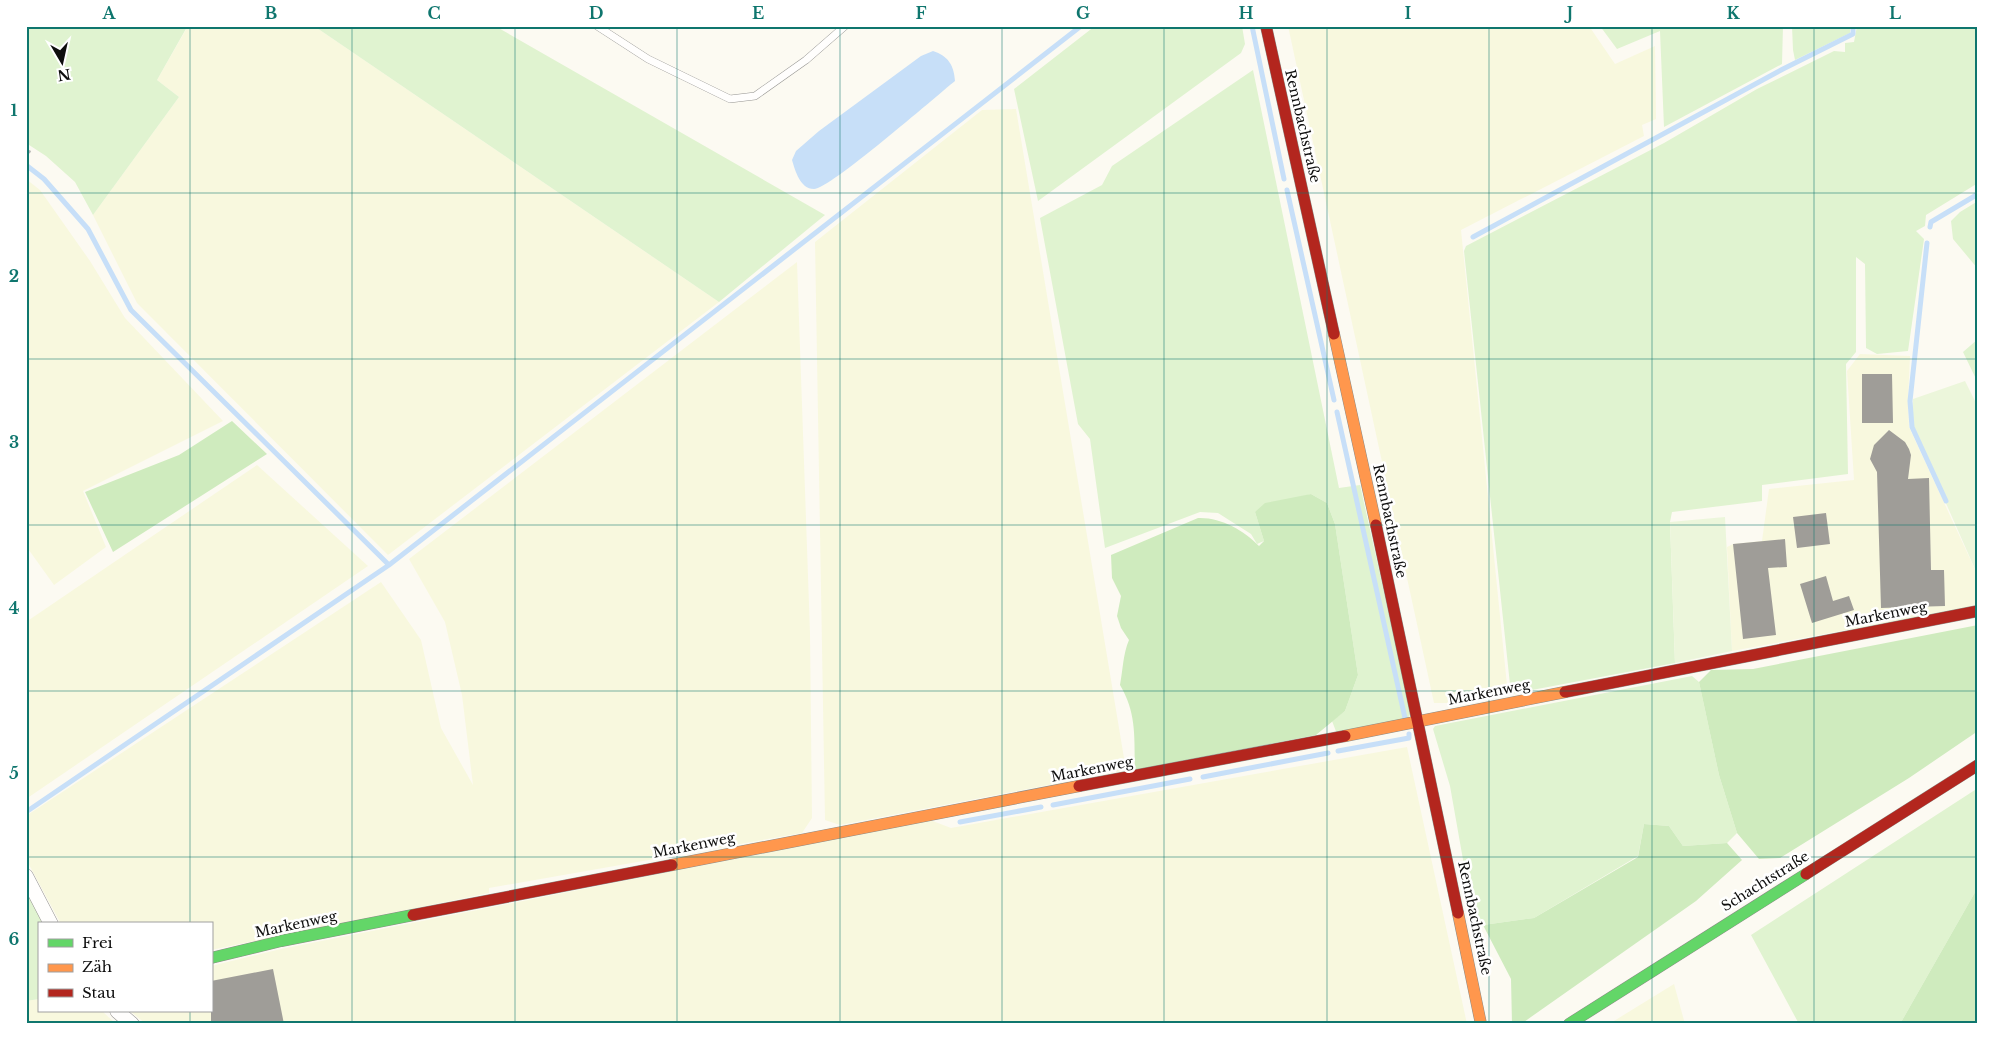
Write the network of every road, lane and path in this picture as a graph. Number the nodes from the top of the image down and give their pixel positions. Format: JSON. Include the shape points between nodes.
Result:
{"nodes":[{"id":1,"x":596,"y":26,"type":"edge"},
{"id":2,"x":845,"y":26,"type":"edge"},
{"id":3,"x":1266,"y":26,"type":"edge"},
{"id":4,"x":26,"y":150,"type":"edge"},
{"id":5,"x":32,"y":153,"type":"dead end"},
{"id":6,"x":1978,"y":611,"type":"edge"},
{"id":7,"x":1419,"y":722,"type":"junction"},
{"id":8,"x":1978,"y":764,"type":"edge"},
{"id":9,"x":26,"y":876,"type":"edge"},
{"id":10,"x":49,"y":922,"type":"edge"},
{"id":11,"x":212,"y":958,"type":"edge"},
{"id":12,"x":118,"y":1012,"type":"edge"},
{"id":13,"x":132,"y":1024,"type":"edge"},
{"id":14,"x":1482,"y":1024,"type":"edge"},
{"id":15,"x":1569,"y":1024,"type":"edge"}],
"edges":[{"from":1,"to":2,"type":"lane","via":[[648,59],[730,99],[756,96],[806,60]]},
{"from":3,"to":7,"type":"street","name":"Rennbachstraße"},
{"from":4,"to":5,"type":"path"},
{"from":6,"to":7,"type":"street","name":"Markenweg"},
{"from":7,"to":11,"type":"street","name":"Markenweg","via":[[918,817]]},
{"from":7,"to":14,"type":"street","name":"Rennbachstraße"},
{"from":8,"to":15,"type":"street","name":"Schachtstraße"},
{"from":9,"to":10,"type":"street"},
{"from":12,"to":13,"type":"street"}]}
